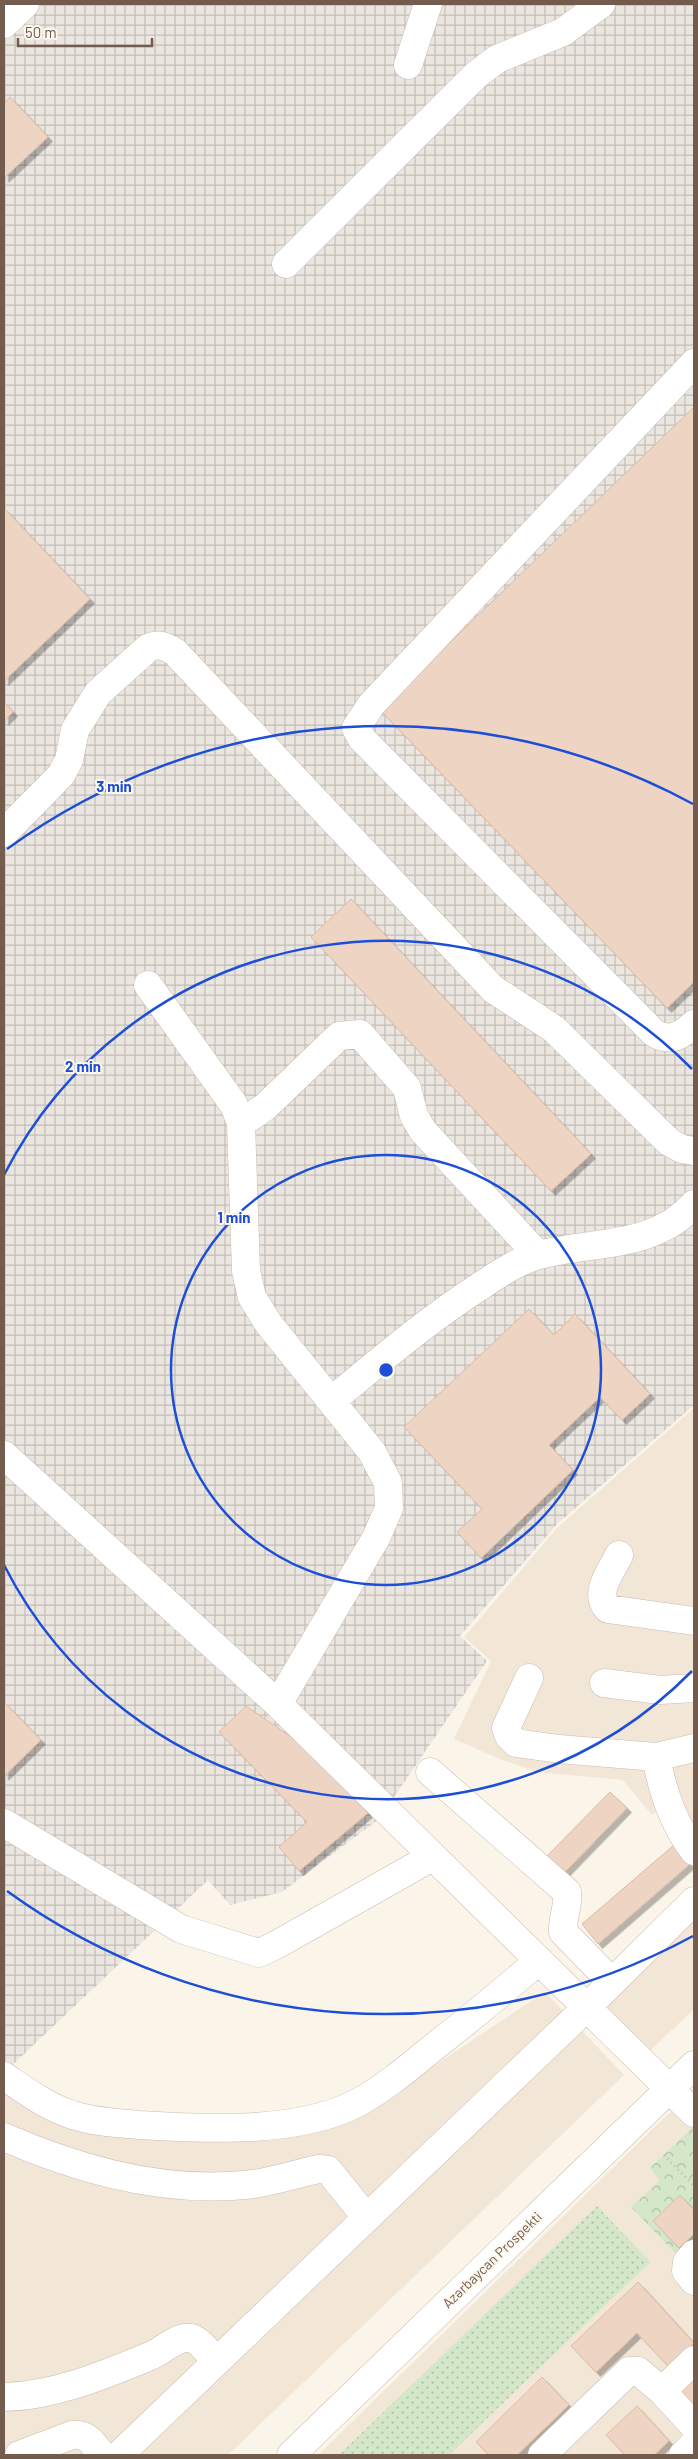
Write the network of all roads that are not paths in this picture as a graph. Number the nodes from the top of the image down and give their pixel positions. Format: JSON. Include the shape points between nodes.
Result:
{"nodes":[{"id":1,"x":25,"y":4,"type":"edge"},
{"id":2,"x":428,"y":4,"type":"edge"},
{"id":3,"x":601,"y":4,"type":"edge"},
{"id":4,"x":4,"y":24,"type":"edge"},
{"id":5,"x":408,"y":65,"type":"dead end"},
{"id":6,"x":286,"y":264,"type":"dead end"},
{"id":7,"x":694,"y":363,"type":"edge"},
{"id":8,"x":4,"y":833,"type":"edge"},
{"id":9,"x":148,"y":984,"type":"dead end"},
{"id":10,"x":694,"y":1024,"type":"edge"},
{"id":11,"x":241,"y":1123,"type":"junction"},
{"id":12,"x":694,"y":1151,"type":"edge"},
{"id":13,"x":694,"y":1204,"type":"edge"},
{"id":14,"x":538,"y":1255,"type":"junction"},
{"id":15,"x":331,"y":1401,"type":"junction"},
{"id":16,"x":4,"y":1455,"type":"edge"},
{"id":17,"x":619,"y":1555,"type":"dead end"},
{"id":18,"x":694,"y":1621,"type":"edge"},
{"id":19,"x":529,"y":1678,"type":"dead end"},
{"id":20,"x":604,"y":1683,"type":"dead end"},
{"id":21,"x":694,"y":1688,"type":"edge"},
{"id":22,"x":278,"y":1704,"type":"junction"},
{"id":23,"x":694,"y":1748,"type":"edge"},
{"id":24,"x":656,"y":1756,"type":"junction"},
{"id":25,"x":430,"y":1772,"type":"dead end"},
{"id":26,"x":4,"y":1823,"type":"edge"},
{"id":27,"x":694,"y":1852,"type":"edge"},
{"id":28,"x":432,"y":1858,"type":"junction"},
{"id":29,"x":694,"y":1901,"type":"edge"},
{"id":30,"x":538,"y":1961,"type":"junction"},
{"id":31,"x":612,"y":1982,"type":"junction"},
{"id":32,"x":586,"y":2008,"type":"junction"},
{"id":33,"x":694,"y":2065,"type":"edge"},
{"id":34,"x":4,"y":2076,"type":"edge"},
{"id":35,"x":668,"y":2090,"type":"junction"},
{"id":36,"x":694,"y":2113,"type":"edge"},
{"id":37,"x":4,"y":2137,"type":"edge"},
{"id":38,"x":366,"y":2217,"type":"junction"},
{"id":39,"x":694,"y":2254,"type":"edge"},
{"id":40,"x":694,"y":2281,"type":"edge"},
{"id":41,"x":694,"y":2360,"type":"edge"},
{"id":42,"x":216,"y":2361,"type":"junction"},
{"id":43,"x":662,"y":2391,"type":"junction"},
{"id":44,"x":4,"y":2397,"type":"edge"},
{"id":45,"x":694,"y":2426,"type":"edge"},
{"id":46,"x":694,"y":2444,"type":"edge"},
{"id":47,"x":548,"y":2453,"type":"edge"},
{"id":48,"x":19,"y":2455,"type":"edge"},
{"id":49,"x":102,"y":2455,"type":"edge"},
{"id":50,"x":119,"y":2455,"type":"edge"},
{"id":51,"x":291,"y":2455,"type":"edge"},
{"id":52,"x":683,"y":2455,"type":"edge"}],
"edges":[{"from":1,"to":4,"type":"street"},
{"from":2,"to":5,"type":"street"},
{"from":3,"to":6,"type":"street","via":[[564,32],[497,59],[476,75]]},
{"from":7,"to":10,"type":"street","via":[[371,704],[356,728],[362,739],[654,1033],[662,1038],[673,1038]]},
{"from":8,"to":12,"type":"street","via":[[61,774],[69,760],[75,730],[98,693],[148,648],[156,645],[166,647],[175,652],[493,988],[554,1029],[669,1142]]},
{"from":9,"to":11,"type":"street","via":[[234,1105]]},
{"from":11,"to":14,"type":"street","via":[[264,1107],[339,1036],[360,1034],[407,1088],[414,1116],[423,1131]]},
{"from":11,"to":15,"type":"street","via":[[246,1271],[252,1297],[268,1323]]},
{"from":13,"to":14,"type":"street","via":[[675,1222],[635,1239]]},
{"from":14,"to":15,"type":"street","via":[[504,1271],[436,1315]]},
{"from":15,"to":22,"type":"street","via":[[372,1452],[388,1484],[389,1508],[376,1538]]},
{"from":16,"to":22,"type":"street"},
{"from":17,"to":18,"type":"street","via":[[601,1593],[602,1603],[608,1609]]},
{"from":19,"to":24,"type":"street","via":[[506,1728],[516,1743]]},
{"from":20,"to":21,"type":"street","via":[[660,1690]]},
{"from":22,"to":28,"type":"street"},
{"from":23,"to":24,"type":"street"},
{"from":24,"to":27,"type":"street","via":[[670,1806]]},
{"from":25,"to":31,"type":"street","via":[[567,1892],[563,1932]]},
{"from":26,"to":28,"type":"street","via":[[180,1929],[259,1953]]},
{"from":28,"to":30,"type":"street"},
{"from":29,"to":31,"type":"street"},
{"from":30,"to":32,"type":"street"},
{"from":30,"to":34,"type":"street","via":[[401,2074],[356,2103],[327,2115],[282,2124],[232,2128],[121,2123],[74,2116],[56,2109]]},
{"from":31,"to":32,"type":"street"},
{"from":32,"to":35,"type":"street"},
{"from":32,"to":38,"type":"street"},
{"from":33,"to":35,"type":"street","name":"Azərbaycan Prospekti"},
{"from":35,"to":36,"type":"street"},
{"from":35,"to":51,"type":"street","name":"Azərbaycan Prospekti"},
{"from":37,"to":38,"type":"street","via":[[86,2169],[134,2180],[202,2187],[246,2185],[319,2169],[328,2170]]},
{"from":38,"to":42,"type":"street"},
{"from":39,"to":40,"type":"street","via":[[687,2262],[686,2271]]},
{"from":41,"to":43,"type":"street"},
{"from":42,"to":44,"type":"street","via":[[197,2342],[184,2339],[104,2375],[58,2389]]},
{"from":42,"to":50,"type":"street"},
{"from":43,"to":45,"type":"street"},
{"from":43,"to":47,"type":"street","via":[[638,2371],[629,2371]]},
{"from":46,"to":52,"type":"street"},
{"from":48,"to":49,"type":"street","via":[[72,2434],[82,2434]]}]}
